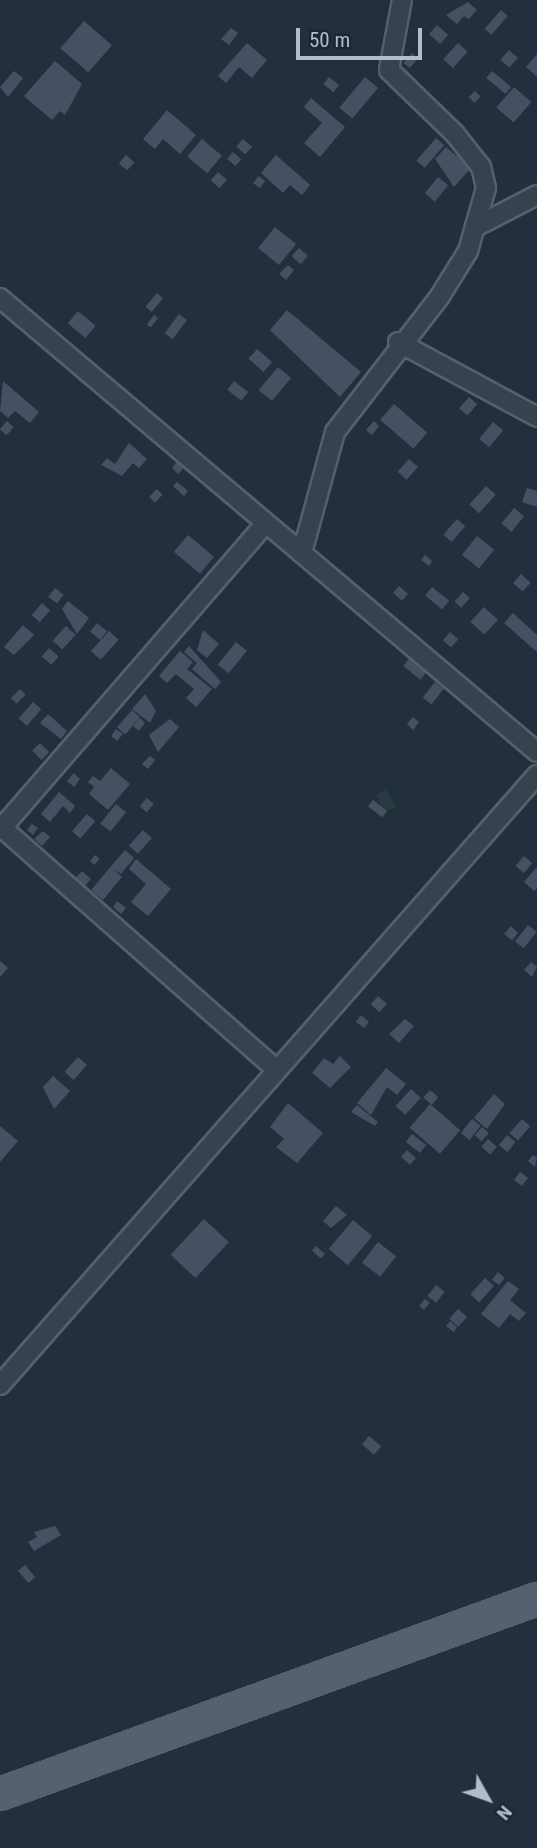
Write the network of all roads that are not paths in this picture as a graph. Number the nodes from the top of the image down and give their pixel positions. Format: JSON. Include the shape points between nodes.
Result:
{"nodes":[{"id":1,"x":402,"y":0,"type":"edge"},
{"id":2,"x":537,"y":195,"type":"edge"},
{"id":3,"x":475,"y":227,"type":"junction"},
{"id":4,"x":0,"y":298,"type":"edge"},
{"id":5,"x":398,"y":342,"type":"junction"},
{"id":6,"x":537,"y":417,"type":"edge"},
{"id":7,"x":266,"y":523,"type":"junction"},
{"id":8,"x":302,"y":553,"type":"junction"},
{"id":9,"x":537,"y":751,"type":"edge"},
{"id":10,"x":537,"y":775,"type":"edge"},
{"id":11,"x":1,"y":828,"type":"edge"},
{"id":12,"x":277,"y":1070,"type":"junction"},
{"id":13,"x":0,"y":1385,"type":"edge"},
{"id":14,"x":537,"y":1599,"type":"edge"},
{"id":15,"x":0,"y":1794,"type":"edge"}],
"edges":[{"from":1,"to":3,"type":"street","via":[[389,70],[481,167],[486,188]]},
{"from":2,"to":3,"type":"street"},
{"from":3,"to":5,"type":"street","via":[[440,296]]},
{"from":4,"to":7,"type":"street"},
{"from":5,"to":6,"type":"street"},
{"from":5,"to":8,"type":"street","via":[[335,432]]},
{"from":7,"to":8,"type":"street"},
{"from":7,"to":11,"type":"street"},
{"from":8,"to":9,"type":"street"},
{"from":10,"to":12,"type":"street"},
{"from":11,"to":12,"type":"street"},
{"from":12,"to":13,"type":"street"},
{"from":14,"to":15,"type":"main road"}]}
